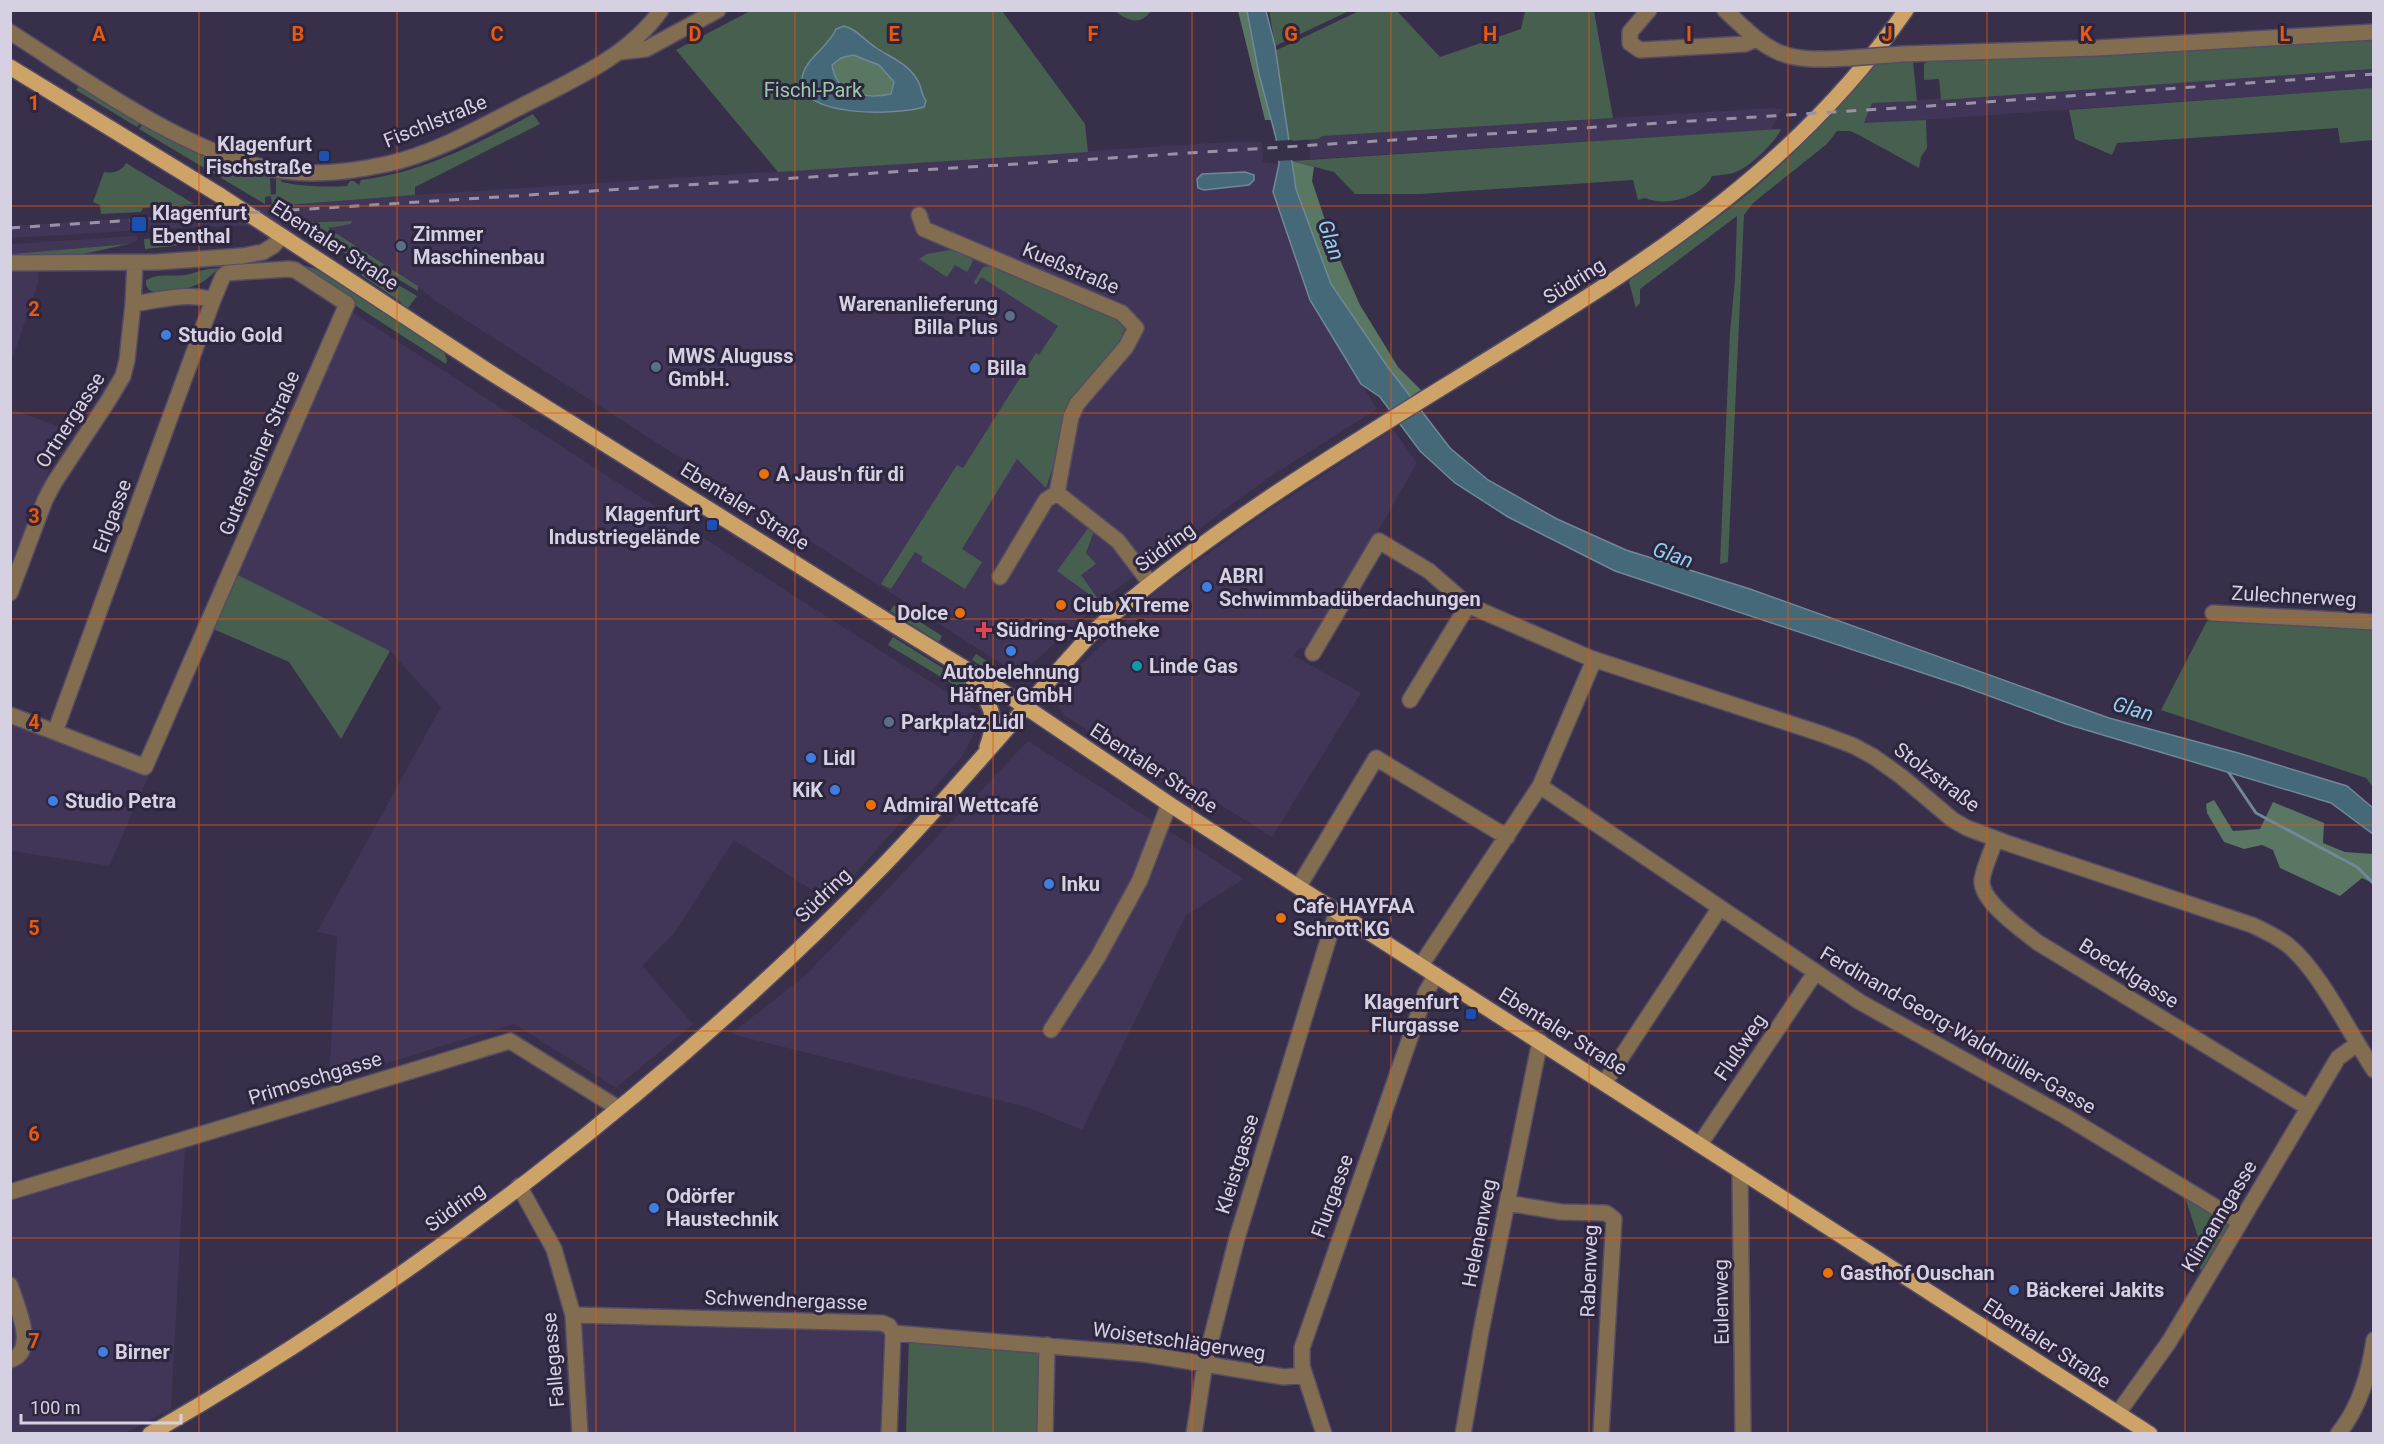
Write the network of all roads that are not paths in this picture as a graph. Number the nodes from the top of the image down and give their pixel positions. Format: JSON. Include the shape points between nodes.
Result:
{"nodes":[{"id":1,"x":661,"y":10,"type":"edge"},
{"id":2,"x":718,"y":10,"type":"edge"},
{"id":3,"x":1649,"y":10,"type":"edge"},
{"id":4,"x":1725,"y":10,"type":"edge"},
{"id":5,"x":1906,"y":10,"type":"edge"},
{"id":6,"x":10,"y":32,"type":"edge"},
{"id":7,"x":2373,"y":32,"type":"edge"},
{"id":8,"x":1756,"y":39,"type":"junction"},
{"id":9,"x":620,"y":52,"type":"junction"},
{"id":10,"x":10,"y":67,"type":"edge"},
{"id":11,"x":919,"y":215,"type":"dead end"},
{"id":12,"x":282,"y":236,"type":"junction"},
{"id":13,"x":10,"y":263,"type":"edge"},
{"id":14,"x":135,"y":263,"type":"junction"},
{"id":15,"x":213,"y":300,"type":"junction"},
{"id":16,"x":133,"y":304,"type":"junction"},
{"id":17,"x":1057,"y":493,"type":"junction"},
{"id":18,"x":1000,"y":577,"type":"dead end"},
{"id":19,"x":1150,"y":583,"type":"junction"},
{"id":20,"x":10,"y":593,"type":"edge"},
{"id":21,"x":1468,"y":605,"type":"junction"},
{"id":22,"x":2213,"y":613,"type":"dead end"},
{"id":23,"x":2373,"y":622,"type":"edge"},
{"id":24,"x":1313,"y":653,"type":"dead end"},
{"id":25,"x":1594,"y":660,"type":"junction"},
{"id":26,"x":964,"y":667,"type":"junction"},
{"id":27,"x":1410,"y":700,"type":"dead end"},
{"id":28,"x":1025,"y":707,"type":"junction"},
{"id":29,"x":10,"y":715,"type":"edge"},
{"id":30,"x":56,"y":732,"type":"junction"},
{"id":31,"x":983,"y":755,"type":"junction"},
{"id":32,"x":1540,"y":786,"type":"junction"},
{"id":33,"x":1169,"y":804,"type":"junction"},
{"id":34,"x":1507,"y":837,"type":"junction"},
{"id":35,"x":1996,"y":840,"type":"junction"},
{"id":36,"x":1299,"y":886,"type":"junction"},
{"id":37,"x":1719,"y":909,"type":"junction"},
{"id":38,"x":1337,"y":911,"type":"junction"},
{"id":39,"x":1421,"y":965,"type":"junction"},
{"id":40,"x":1815,"y":973,"type":"junction"},
{"id":41,"x":1436,"y":975,"type":"junction"},
{"id":42,"x":1052,"y":1030,"type":"dead end"},
{"id":43,"x":1540,"y":1041,"type":"junction"},
{"id":44,"x":2357,"y":1044,"type":"junction"},
{"id":45,"x":2373,"y":1070,"type":"edge"},
{"id":46,"x":1605,"y":1082,"type":"junction"},
{"id":47,"x":2307,"y":1107,"type":"junction"},
{"id":48,"x":618,"y":1108,"type":"junction"},
{"id":49,"x":1700,"y":1144,"type":"junction"},
{"id":50,"x":1740,"y":1170,"type":"junction"},
{"id":51,"x":519,"y":1186,"type":"junction"},
{"id":52,"x":10,"y":1192,"type":"edge"},
{"id":53,"x":1507,"y":1203,"type":"junction"},
{"id":54,"x":2240,"y":1222,"type":"junction"},
{"id":55,"x":10,"y":1285,"type":"edge"},
{"id":56,"x":573,"y":1315,"type":"junction"},
{"id":57,"x":893,"y":1333,"type":"junction"},
{"id":58,"x":2373,"y":1340,"type":"edge"},
{"id":59,"x":1047,"y":1345,"type":"junction"},
{"id":60,"x":10,"y":1360,"type":"edge"},
{"id":61,"x":1204,"y":1363,"type":"junction"},
{"id":62,"x":1304,"y":1375,"type":"junction"},
{"id":63,"x":2118,"y":1413,"type":"junction"},
{"id":64,"x":150,"y":1434,"type":"edge"},
{"id":65,"x":580,"y":1434,"type":"edge"},
{"id":66,"x":889,"y":1434,"type":"edge"},
{"id":67,"x":1045,"y":1434,"type":"edge"},
{"id":68,"x":1194,"y":1434,"type":"edge"},
{"id":69,"x":1324,"y":1434,"type":"edge"},
{"id":70,"x":1463,"y":1434,"type":"edge"},
{"id":71,"x":1601,"y":1434,"type":"edge"},
{"id":72,"x":1743,"y":1434,"type":"edge"},
{"id":73,"x":2150,"y":1434,"type":"edge"},
{"id":74,"x":2338,"y":1434,"type":"edge"}],
"edges":[{"from":1,"to":9,"type":"street","name":"Fischlstraße","via":[[647,30]]},
{"from":2,"to":9,"type":"street","via":[[646,49]]},
{"from":3,"to":8,"type":"street","via":[[1630,32],[1630,43],[1640,50],[1744,44]]},
{"from":4,"to":8,"type":"street"},
{"from":5,"to":19,"type":"main road","name":"Südring","via":[[1880,47],[1804,132],[1686,231],[1621,277],[1249,511]]},
{"from":6,"to":9,"type":"street","name":"Fischlstraße","via":[[119,102],[189,140],[232,159],[283,171],[339,171],[415,156],[470,133]]},
{"from":7,"to":8,"type":"street","bridge":true,"via":[[1849,58],[1797,58]]},
{"from":10,"to":12,"type":"main road","name":"Ebentaler Straße"},
{"from":11,"to":17,"type":"street","name":"Kueßstraße","via":[[924,229],[1122,313],[1136,328],[1126,347],[1077,404],[1071,417]]},
{"from":12,"to":14,"type":"street","via":[[257,254]]},
{"from":12,"to":26,"type":"main road","name":"Ebentaler Straße"},
{"from":13,"to":14,"type":"street"},
{"from":14,"to":16,"type":"street","name":"Ortnergasse"},
{"from":15,"to":16,"type":"street","via":[[186,296]]},
{"from":15,"to":30,"type":"street","name":"Erlgasse"},
{"from":15,"to":30,"type":"street","name":"Gutensteiner Straße","via":[[227,273],[288,268],[346,304],[145,767]]},
{"from":16,"to":20,"type":"street","name":"Ortnergasse","via":[[123,376],[45,500]]},
{"from":17,"to":18,"type":"street","via":[[1046,500]]},
{"from":17,"to":19,"type":"street","via":[[1118,541]]},
{"from":19,"to":28,"type":"main road","name":"Südring","via":[[1093,632]]},
{"from":21,"to":24,"type":"street","name":"Stolzstraße","via":[[1429,571],[1379,541]]},
{"from":21,"to":25,"type":"street","name":"Stolzstraße"},
{"from":21,"to":27,"type":"street"},
{"from":22,"to":23,"type":"street","name":"Zulechnerweg"},
{"from":25,"to":32,"type":"street"},
{"from":25,"to":35,"type":"street","name":"Stolzstraße","via":[[1854,746],[1902,777],[1953,820]]},
{"from":26,"to":28,"type":"main road","name":"Ebentaler Straße"},
{"from":26,"to":31,"type":"main road","via":[[994,716]]},
{"from":28,"to":31,"type":"main road","name":"Südring"},
{"from":28,"to":33,"type":"main road","name":"Ebentaler Straße"},
{"from":29,"to":30,"type":"street"},
{"from":31,"to":48,"type":"main road","name":"Südring","via":[[825,923]]},
{"from":32,"to":34,"type":"street"},
{"from":32,"to":37,"type":"street","name":"Ferdinand-Georg-Waldmüller-Gasse"},
{"from":33,"to":36,"type":"main road","name":"Ebentaler Straße"},
{"from":33,"to":42,"type":"street","via":[[1140,880]]},
{"from":34,"to":36,"type":"street","via":[[1376,758]]},
{"from":34,"to":39,"type":"street"},
{"from":35,"to":44,"type":"street","name":"Stolzstraße","via":[[2271,933],[2299,955]]},
{"from":35,"to":47,"type":"street","name":"Boecklgasse","via":[[1983,887],[2010,920],[2037,942]]},
{"from":36,"to":38,"type":"main road","name":"Ebentaler Straße"},
{"from":37,"to":40,"type":"street","name":"Ferdinand-Georg-Waldmüller-Gasse"},
{"from":37,"to":46,"type":"street"},
{"from":38,"to":39,"type":"main road","name":"Ebentaler Straße"},
{"from":38,"to":61,"type":"street","name":"Kleistgasse","via":[[1237,1238]]},
{"from":39,"to":41,"type":"main road","name":"Ebentaler Straße"},
{"from":40,"to":49,"type":"street","name":"Flußweg"},
{"from":40,"to":54,"type":"street","name":"Ferdinand-Georg-Waldmüller-Gasse"},
{"from":41,"to":43,"type":"main road","name":"Ebentaler Straße"},
{"from":41,"to":62,"type":"street","name":"Flurgasse","via":[[1426,992],[1305,1333],[1300,1357]]},
{"from":43,"to":46,"type":"main road","name":"Ebentaler Straße"},
{"from":43,"to":53,"type":"street","name":"Helenenweg"},
{"from":44,"to":45,"type":"street","name":"Stolzstraße"},
{"from":44,"to":47,"type":"street","name":"Klimanngasse","via":[[2338,1058]]},
{"from":46,"to":49,"type":"main road","name":"Ebentaler Straße"},
{"from":47,"to":54,"type":"street","name":"Klimanngasse"},
{"from":48,"to":51,"type":"main road","name":"Südring"},
{"from":48,"to":52,"type":"street","name":"Primoschgasse","via":[[510,1041]]},
{"from":49,"to":50,"type":"main road","name":"Ebentaler Straße"},
{"from":50,"to":63,"type":"main road","name":"Ebentaler Straße"},
{"from":50,"to":72,"type":"street","name":"Eulenweg"},
{"from":51,"to":56,"type":"street","name":"Fallegasse","via":[[554,1249]]},
{"from":51,"to":64,"type":"main road","name":"Südring","via":[[368,1296]]},
{"from":53,"to":70,"type":"street","name":"Helenenweg"},
{"from":53,"to":71,"type":"street","name":"Rabenweg","via":[[1606,1214],[1614,1219]]},
{"from":54,"to":63,"type":"street","name":"Klimanngasse","via":[[2169,1342]]},
{"from":55,"to":60,"type":"street","via":[[25,1339],[24,1351]]},
{"from":56,"to":57,"type":"street","name":"Schwendnergasse","via":[[882,1323]]},
{"from":56,"to":65,"type":"street","name":"Fallegasse"},
{"from":57,"to":59,"type":"street","name":"Woisetschlägerweg"},
{"from":57,"to":66,"type":"street"},
{"from":58,"to":74,"type":"street","via":[[2364,1387]]},
{"from":59,"to":61,"type":"street","name":"Woisetschlägerweg"},
{"from":59,"to":67,"type":"street"},
{"from":61,"to":62,"type":"street","name":"Woisetschlägerweg","via":[[1284,1377]]},
{"from":61,"to":68,"type":"street","name":"Kleistgasse"},
{"from":62,"to":69,"type":"street","name":"Flurgasse"},
{"from":63,"to":73,"type":"main road","name":"Ebentaler Straße"}]}
